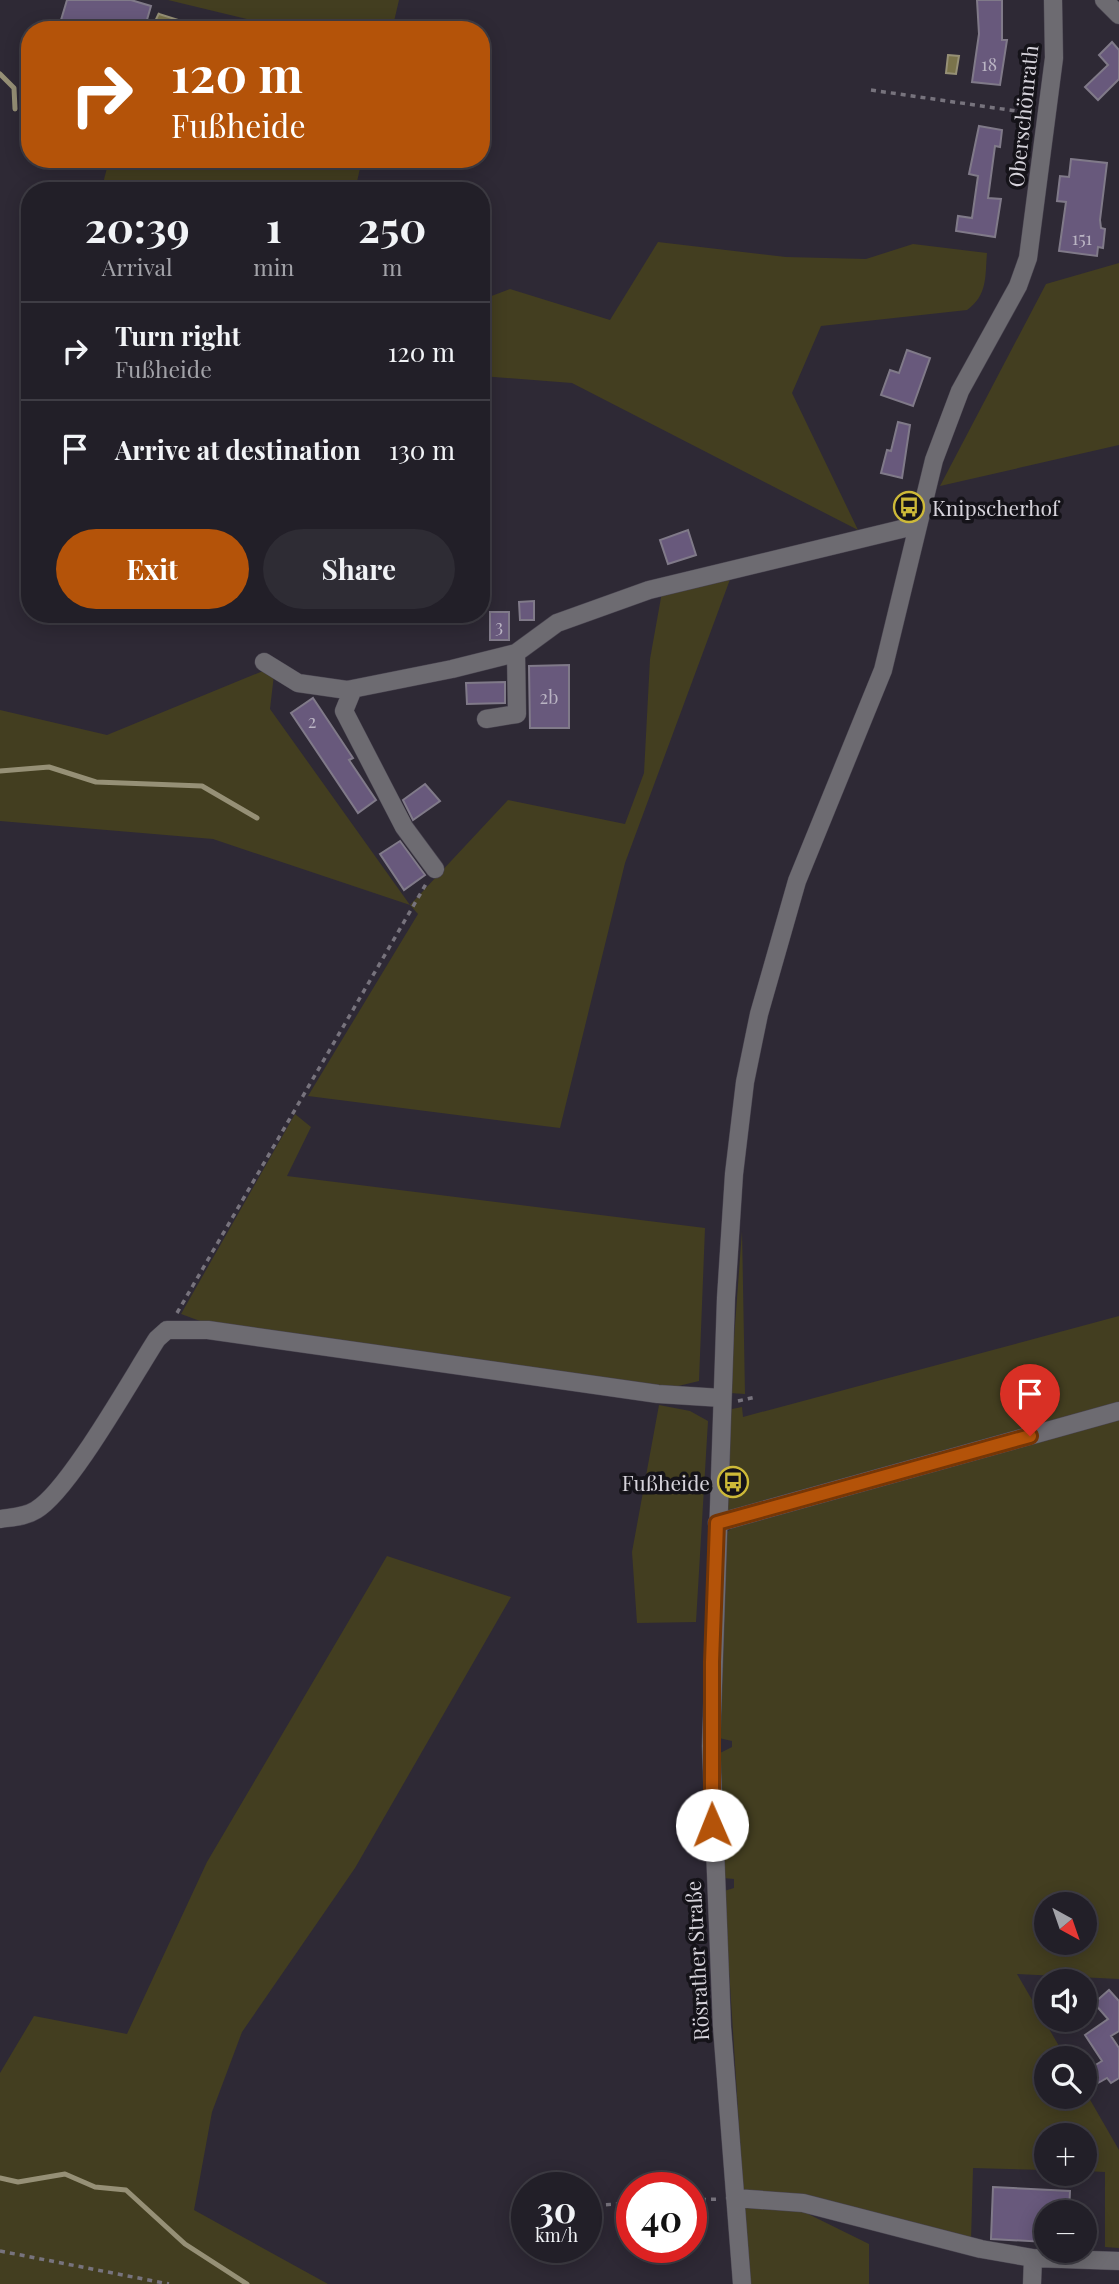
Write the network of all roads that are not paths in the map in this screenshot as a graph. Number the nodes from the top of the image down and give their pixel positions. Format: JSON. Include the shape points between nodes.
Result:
{"nodes":[{"id":1,"x":1053,"y":0,"type":"edge"},
{"id":2,"x":1104,"y":0,"type":"edge"},
{"id":3,"x":1119,"y":15,"type":"edge"},
{"id":4,"x":918,"y":525,"type":"junction"},
{"id":5,"x":516,"y":653,"type":"junction"},
{"id":6,"x":264,"y":662,"type":"dead end"},
{"id":7,"x":353,"y":689,"type":"junction"},
{"id":8,"x":486,"y":719,"type":"dead end"},
{"id":9,"x":435,"y":869,"type":"road end"},
{"id":10,"x":722,"y":1398,"type":"junction"},
{"id":11,"x":1119,"y":1411,"type":"edge"},
{"id":12,"x":0,"y":1519,"type":"edge"},
{"id":13,"x":717,"y":1523,"type":"junction"},
{"id":14,"x":735,"y":2198,"type":"junction"},
{"id":15,"x":1033,"y":2258,"type":"junction"},
{"id":16,"x":1119,"y":2262,"type":"edge"},
{"id":17,"x":742,"y":2284,"type":"edge"},
{"id":18,"x":1032,"y":2284,"type":"edge"}],
"edges":[{"from":1,"to":4,"type":"street","name":"Oberschönrath","via":[[1054,58],[1032,236],[1018,286],[980,351],[947,422]]},
{"from":2,"to":3,"type":"street"},
{"from":4,"to":5,"type":"street","via":[[649,590],[557,623]]},
{"from":4,"to":10,"type":"street","name":"Rösrather Straße","via":[[883,670],[797,881],[759,1014],[734,1174]]},
{"from":5,"to":7,"type":"street"},
{"from":5,"to":8,"type":"street","via":[[517,714]]},
{"from":6,"to":7,"type":"street","via":[[298,683]]},
{"from":7,"to":9,"type":"street","via":[[344,711],[404,827]]},
{"from":10,"to":12,"type":"street","via":[[658,1394],[208,1330],[167,1330],[156,1339],[49,1499],[24,1516]]},
{"from":10,"to":13,"type":"street","name":"Rösrather Straße"},
{"from":11,"to":13,"type":"street"},
{"from":13,"to":14,"type":"street","name":"Rösrather Straße","via":[[712,1825]]},
{"from":14,"to":15,"type":"street","via":[[803,2203]]},
{"from":14,"to":17,"type":"street","name":"Rösrather Straße"},
{"from":15,"to":16,"type":"street"},
{"from":15,"to":18,"type":"street"}]}
